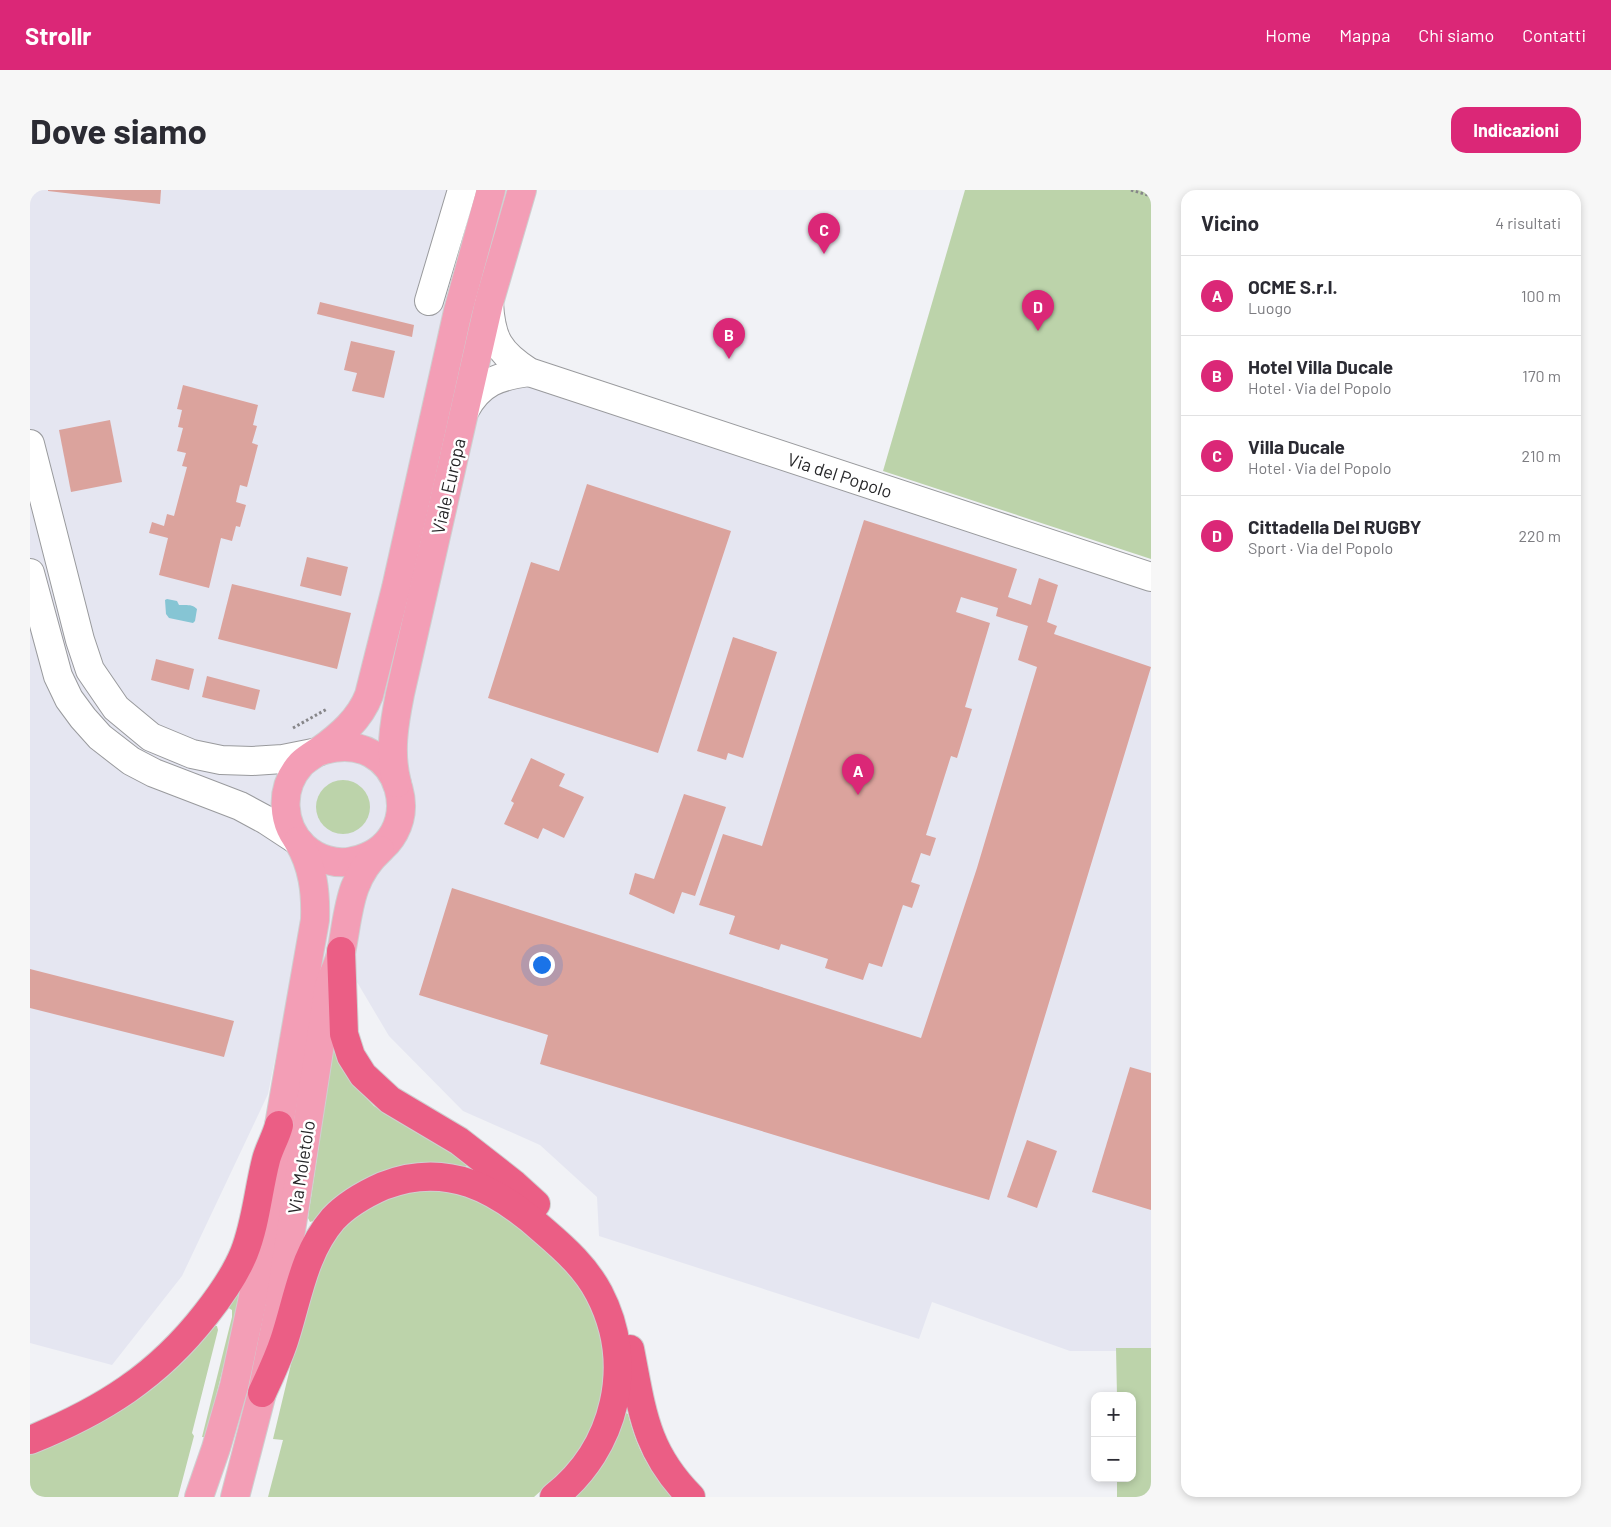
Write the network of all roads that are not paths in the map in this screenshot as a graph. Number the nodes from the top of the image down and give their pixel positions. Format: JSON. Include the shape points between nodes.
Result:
{"nodes":[{"id":1,"x":462,"y":190,"type":"edge"},
{"id":2,"x":491,"y":190,"type":"edge"},
{"id":3,"x":522,"y":190,"type":"edge"},
{"id":4,"x":429,"y":301,"type":"dead end"},
{"id":5,"x":489,"y":303,"type":"junction"},
{"id":6,"x":529,"y":372,"type":"junction"},
{"id":7,"x":465,"y":410,"type":"junction"},
{"id":8,"x":30,"y":444,"type":"edge"},
{"id":9,"x":30,"y":572,"type":"edge"},
{"id":10,"x":1151,"y":577,"type":"edge"},
{"id":11,"x":318,"y":752,"type":"junction"},
{"id":12,"x":398,"y":784,"type":"junction"},
{"id":13,"x":298,"y":841,"type":"junction"},
{"id":14,"x":383,"y":846,"type":"junction"},
{"id":15,"x":342,"y":951,"type":"junction"},
{"id":16,"x":278,"y":1125,"type":"junction"},
{"id":17,"x":262,"y":1393,"type":"junction"},
{"id":18,"x":30,"y":1440,"type":"edge"},
{"id":19,"x":199,"y":1497,"type":"edge"},
{"id":20,"x":235,"y":1497,"type":"edge"},
{"id":21,"x":554,"y":1497,"type":"edge"},
{"id":22,"x":691,"y":1497,"type":"edge"}],
"edges":[{"from":1,"to":4,"type":"street"},
{"from":2,"to":11,"type":"main road","name":"Viale Europa","via":[[458,311],[372,686],[354,721]]},
{"from":3,"to":5,"type":"main road","name":"Viale Europa"},
{"from":5,"to":6,"type":"street","name":"Via del Popolo","via":[[490,322],[502,350]]},
{"from":5,"to":7,"type":"main road","name":"Viale Europa"},
{"from":6,"to":7,"type":"street","via":[[496,379],[480,388]]},
{"from":6,"to":10,"type":"street","name":"Via del Popolo"},
{"from":7,"to":12,"type":"main road","name":"Viale Europa","via":[[395,719],[392,751]]},
{"from":8,"to":11,"type":"street","via":[[80,640],[90,670],[116,708],[151,737],[192,754],[221,760],[252,761]]},
{"from":9,"to":13,"type":"street","via":[[58,676],[69,699],[100,737],[130,761],[240,806]]},
{"from":11,"to":12,"type":"main road","name":"Via Moletolo","via":[[346,746],[365,751],[382,761]]},
{"from":11,"to":13,"type":"main road","name":"Via Moletolo","via":[[302,763],[288,788],[286,816]]},
{"from":12,"to":14,"type":"main road","name":"Via Moletolo","via":[[401,813],[395,831]]},
{"from":13,"to":14,"type":"main road","name":"Via Moletolo","via":[[313,854],[339,862],[358,860]]},
{"from":13,"to":16,"type":"main road","name":"Via Moletolo","via":[[311,871],[315,920]]},
{"from":14,"to":15,"type":"main road","name":"Via Moletolo","via":[[366,864],[354,886]]},
{"from":15,"to":17,"type":"main road","name":"Via Moletolo","via":[[328,991],[288,1251]]},
{"from":15,"to":22,"type":"highway","via":[[343,1023],[347,1045],[356,1066],[370,1084],[390,1100],[459,1141],[508,1179],[594,1261],[619,1306],[648,1433],[668,1470]]},
{"from":16,"to":18,"type":"highway","via":[[266,1159],[244,1252],[228,1283],[198,1325],[166,1360],[129,1390],[83,1418]]},
{"from":16,"to":19,"type":"main road","name":"Via Moletolo","via":[[277,1176],[243,1346]]},
{"from":17,"to":20,"type":"main road","name":"Via Moletolo"},
{"from":17,"to":21,"type":"highway","via":[[284,1340],[310,1255],[335,1218],[369,1192],[400,1180],[429,1176],[468,1182],[511,1203],[563,1248],[592,1282],[611,1325],[618,1376],[611,1414],[587,1462]]}]}
